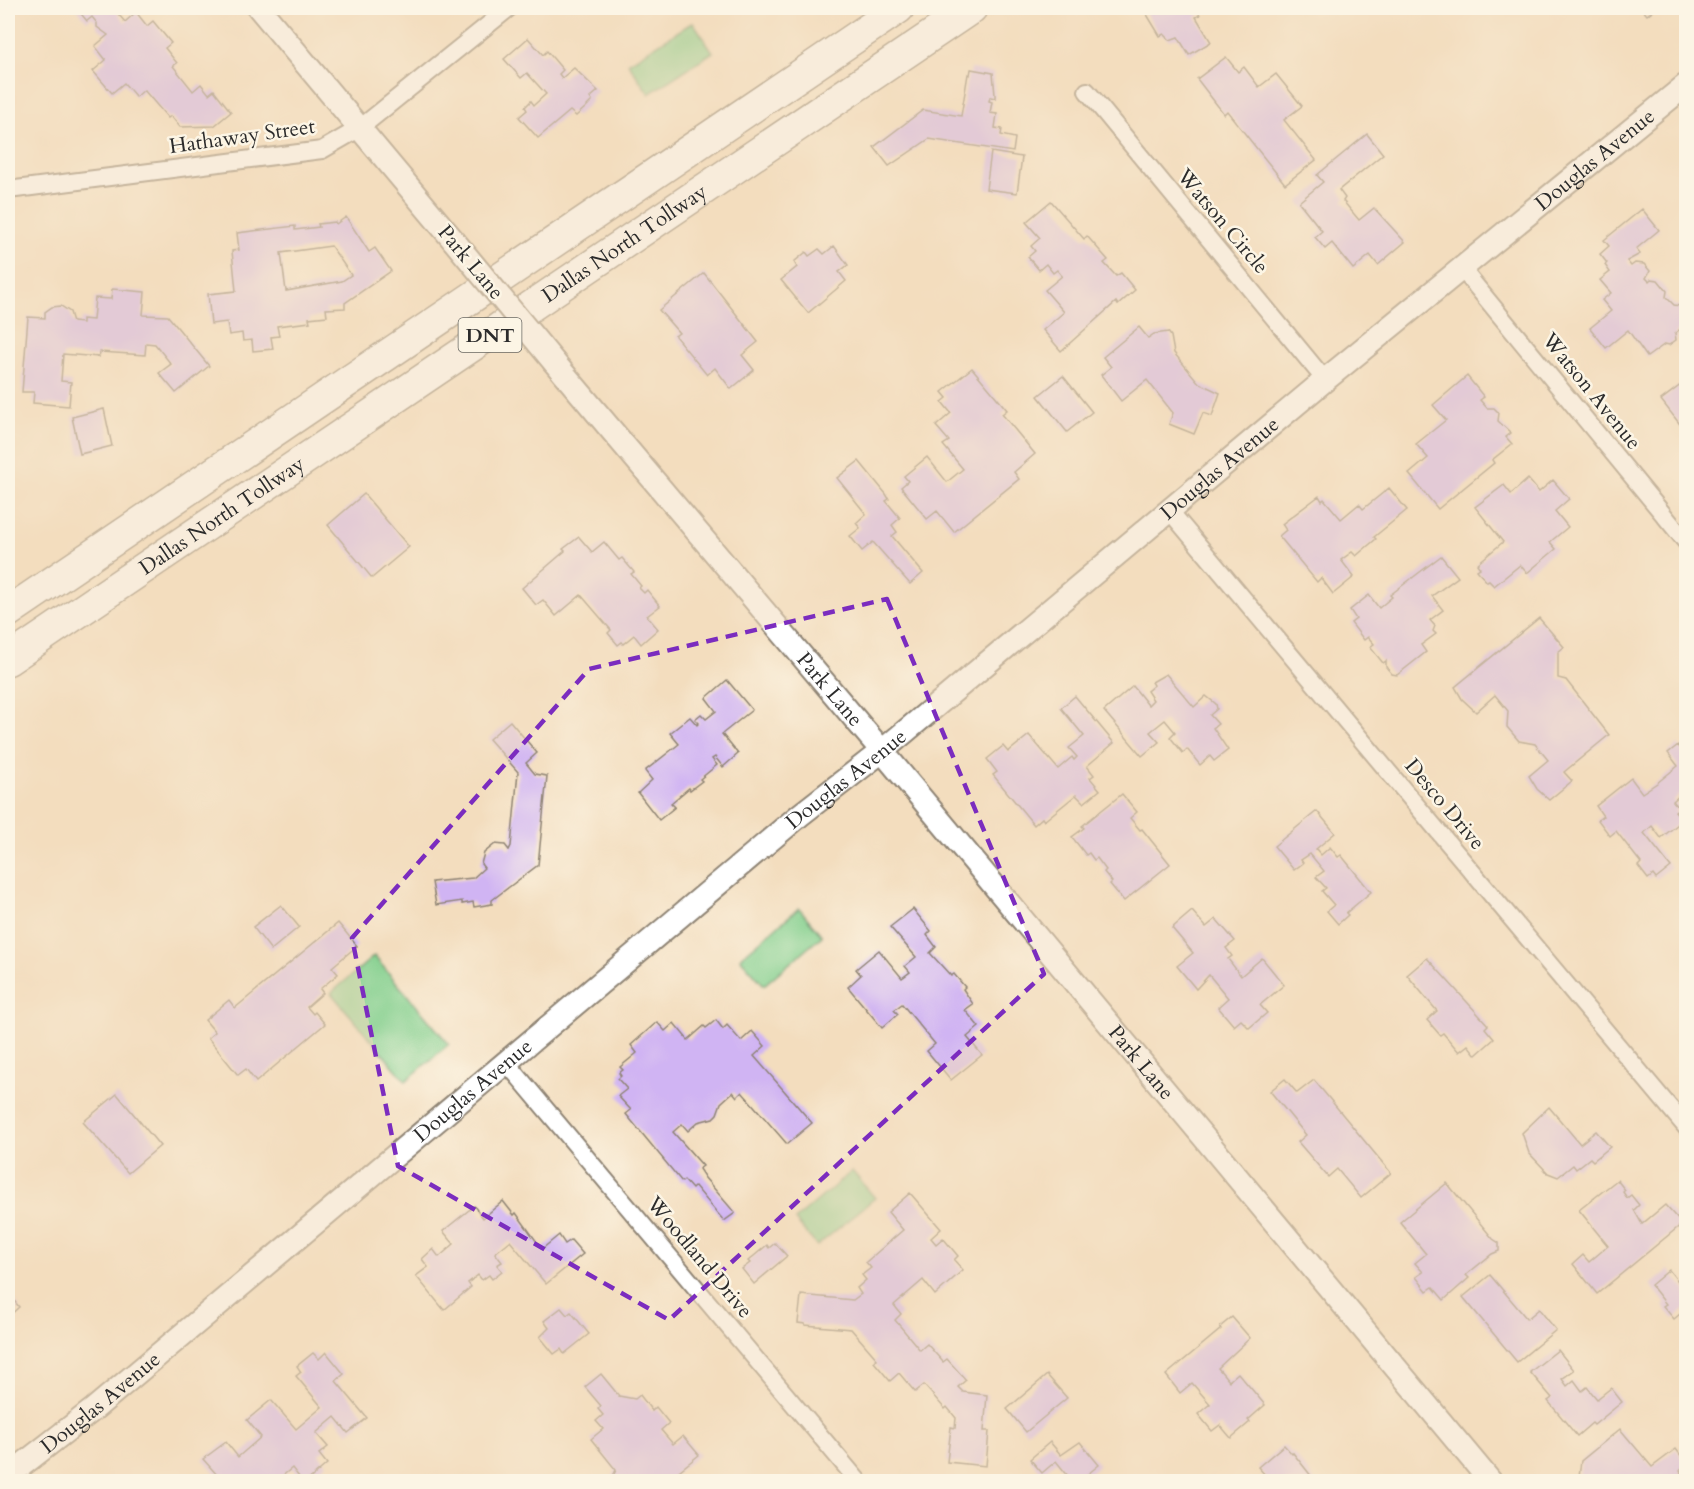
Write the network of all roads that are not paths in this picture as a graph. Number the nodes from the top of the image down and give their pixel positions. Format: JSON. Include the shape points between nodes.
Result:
{"nodes":[{"id":1,"x":260,"y":8,"type":"edge"},
{"id":2,"x":509,"y":8,"type":"edge"},
{"id":3,"x":899,"y":8,"type":"edge"},
{"id":4,"x":972,"y":8,"type":"edge"},
{"id":5,"x":1686,"y":85,"type":"edge"},
{"id":6,"x":1087,"y":91,"type":"dead end"},
{"id":7,"x":360,"y":128,"type":"junction"},
{"id":8,"x":8,"y":190,"type":"edge"},
{"id":9,"x":1462,"y":269,"type":"junction"},
{"id":10,"x":1325,"y":380,"type":"junction"},
{"id":11,"x":1169,"y":510,"type":"junction"},
{"id":12,"x":1686,"y":542,"type":"edge"},
{"id":13,"x":8,"y":612,"type":"edge"},
{"id":14,"x":8,"y":660,"type":"edge"},
{"id":15,"x":882,"y":751,"type":"junction"},
{"id":16,"x":506,"y":1062,"type":"junction"},
{"id":17,"x":1686,"y":1127,"type":"edge"},
{"id":18,"x":8,"y":1476,"type":"edge"},
{"id":19,"x":859,"y":1482,"type":"edge"},
{"id":20,"x":1491,"y":1482,"type":"edge"}],
"edges":[{"from":1,"to":7,"type":"street","name":"Park Lane"},
{"from":2,"to":7,"type":"street","name":"Hathaway Street"},
{"from":3,"to":13,"type":"highway","name":"Dallas North Tollway","number":"DNT"},
{"from":4,"to":14,"type":"highway","name":"Dallas North Tollway","number":"DNT"},
{"from":5,"to":9,"type":"street","name":"Douglas Avenue"},
{"from":6,"to":10,"type":"street","name":"Watson Circle"},
{"from":7,"to":8,"type":"street","name":"Hathaway Street","via":[[322,150]]},
{"from":7,"to":15,"type":"street","name":"Park Lane","bridge":true},
{"from":9,"to":10,"type":"street","name":"Douglas Avenue"},
{"from":9,"to":12,"type":"street","name":"Watson Avenue"},
{"from":10,"to":11,"type":"street","name":"Douglas Avenue"},
{"from":11,"to":15,"type":"street","name":"Douglas Avenue"},
{"from":11,"to":17,"type":"street","name":"Desco Drive"},
{"from":15,"to":16,"type":"street","name":"Douglas Avenue"},
{"from":15,"to":20,"type":"street","name":"Park Lane"},
{"from":16,"to":18,"type":"street","name":"Douglas Avenue","via":[[94,1409]]},
{"from":16,"to":19,"type":"street","name":"Woodland Drive"}]}
